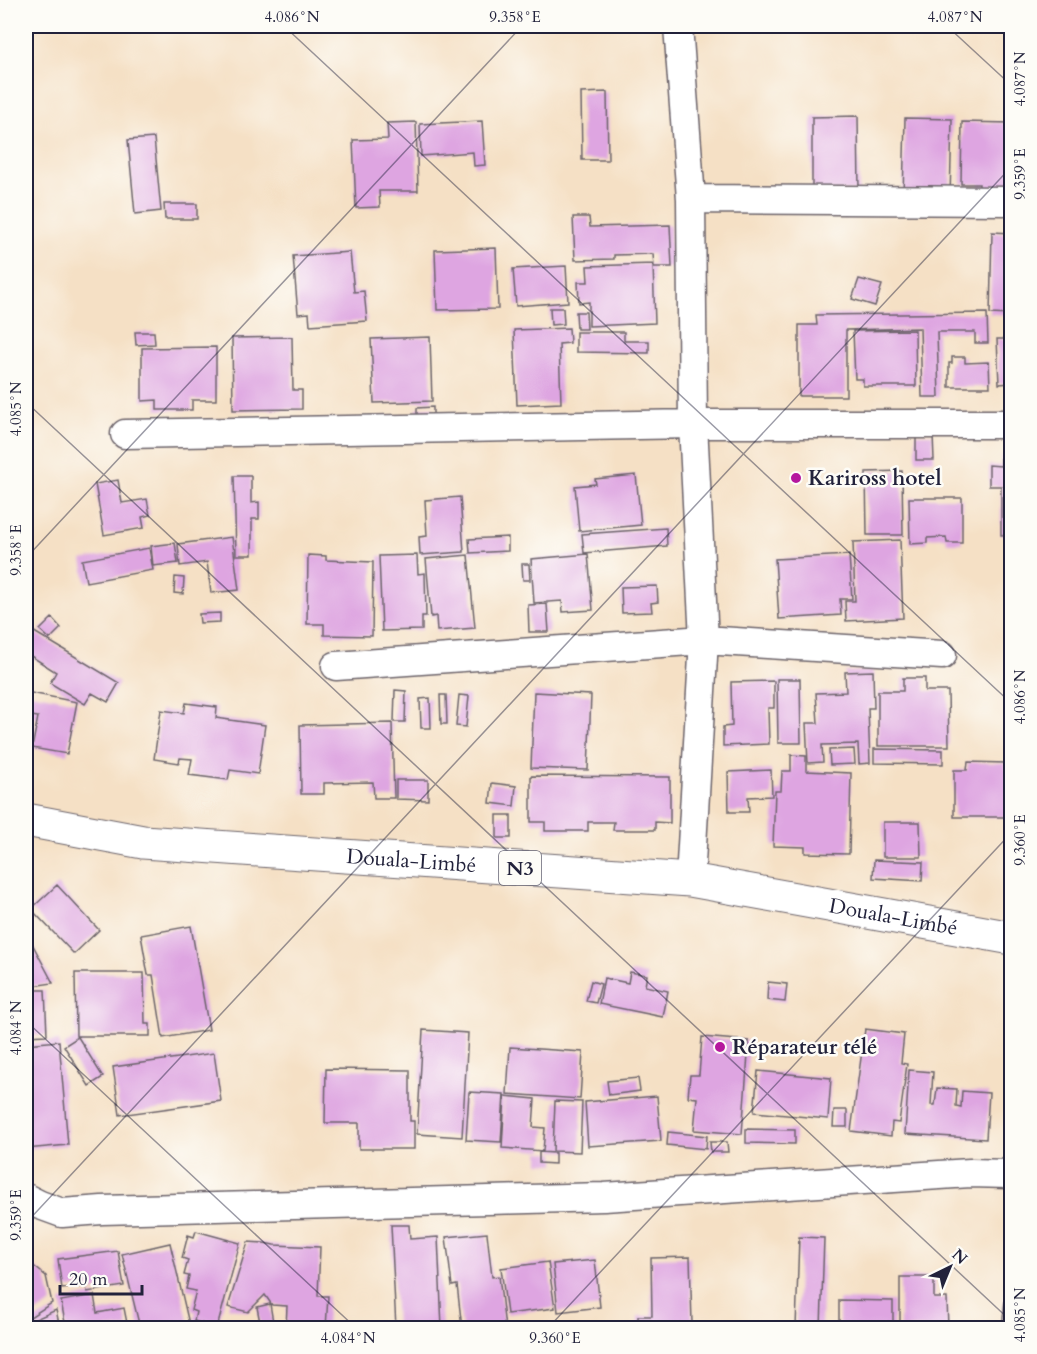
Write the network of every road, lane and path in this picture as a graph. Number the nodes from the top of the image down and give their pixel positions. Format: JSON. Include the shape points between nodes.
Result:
{"nodes":[{"id":1,"x":678,"y":26,"type":"edge"},
{"id":2,"x":691,"y":199,"type":"junction"},
{"id":3,"x":1011,"y":201,"type":"edge"},
{"id":4,"x":693,"y":424,"type":"junction"},
{"id":5,"x":1011,"y":424,"type":"edge"},
{"id":6,"x":125,"y":434,"type":"dead end"},
{"id":7,"x":704,"y":640,"type":"junction"},
{"id":8,"x":942,"y":655,"type":"dead end"},
{"id":9,"x":336,"y":666,"type":"dead end"},
{"id":10,"x":26,"y":820,"type":"edge"},
{"id":11,"x":690,"y":880,"type":"junction"},
{"id":12,"x":1011,"y":938,"type":"edge"},
{"id":13,"x":1011,"y":1170,"type":"edge"},
{"id":14,"x":26,"y":1198,"type":"edge"}],
"edges":[{"from":1,"to":2,"type":"street"},
{"from":2,"to":3,"type":"street"},
{"from":2,"to":4,"type":"street"},
{"from":4,"to":5,"type":"street"},
{"from":4,"to":6,"type":"street"},
{"from":4,"to":7,"type":"street"},
{"from":7,"to":8,"type":"street"},
{"from":7,"to":9,"type":"street"},
{"from":7,"to":11,"type":"street"},
{"from":10,"to":11,"type":"highway","name":"Douala-Limbé","number":"N3","via":[[143,842]]},
{"from":11,"to":12,"type":"highway","name":"Douala-Limbé","number":"N3"},
{"from":13,"to":14,"type":"street","via":[[1008,1174],[970,1173],[604,1197],[62,1213]]}]}
